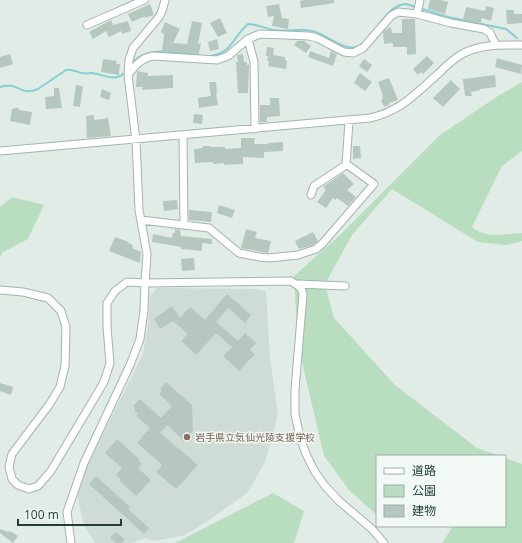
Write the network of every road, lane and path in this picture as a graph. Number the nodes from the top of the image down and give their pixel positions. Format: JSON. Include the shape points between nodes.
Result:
{"nodes":[{"id":1,"x":144,"y":0,"type":"edge"},
{"id":2,"x":165,"y":0,"type":"edge"},
{"id":3,"x":418,"y":7,"type":"edge"},
{"id":4,"x":87,"y":25,"type":"dead end"},
{"id":5,"x":248,"y":39,"type":"junction"},
{"id":6,"x":496,"y":45,"type":"junction"},
{"id":7,"x":522,"y":45,"type":"edge"},
{"id":8,"x":128,"y":75,"type":"junction"},
{"id":9,"x":349,"y":121,"type":"junction"},
{"id":10,"x":254,"y":129,"type":"junction"},
{"id":11,"x":183,"y":136,"type":"junction"},
{"id":12,"x":136,"y":140,"type":"junction"},
{"id":13,"x":0,"y":151,"type":"edge"},
{"id":14,"x":346,"y":165,"type":"junction"},
{"id":15,"x":311,"y":194,"type":"dead end"},
{"id":16,"x":141,"y":220,"type":"junction"},
{"id":17,"x":184,"y":225,"type":"junction"},
{"id":18,"x":145,"y":283,"type":"junction"},
{"id":19,"x":298,"y":284,"type":"junction"},
{"id":20,"x":344,"y":286,"type":"dead end"},
{"id":21,"x":0,"y":290,"type":"edge"},
{"id":22,"x":71,"y":543,"type":"edge"},
{"id":23,"x":384,"y":543,"type":"edge"}],
"edges":[{"from":1,"to":4,"type":"street"},
{"from":2,"to":8,"type":"street","via":[[159,17],[134,48],[129,60]]},
{"from":3,"to":5,"type":"street","via":[[394,14],[363,48],[353,53],[344,52],[309,36],[260,34]]},
{"from":3,"to":6,"type":"street","via":[[451,23],[484,29],[490,33]]},
{"from":5,"to":8,"type":"street","via":[[224,59],[208,61],[148,57],[139,62]]},
{"from":5,"to":10,"type":"street","via":[[254,62]]},
{"from":6,"to":7,"type":"street"},
{"from":6,"to":9,"type":"street","via":[[461,55],[395,110],[376,117]]},
{"from":8,"to":12,"type":"street"},
{"from":9,"to":10,"type":"street"},
{"from":9,"to":14,"type":"street"},
{"from":10,"to":11,"type":"street"},
{"from":11,"to":12,"type":"street"},
{"from":11,"to":17,"type":"street"},
{"from":12,"to":13,"type":"street"},
{"from":12,"to":16,"type":"street","via":[[136,174]]},
{"from":14,"to":15,"type":"street","via":[[314,186]]},
{"from":14,"to":17,"type":"street","via":[[374,184],[322,244],[306,253],[269,258],[239,253],[209,228]]},
{"from":16,"to":17,"type":"street"},
{"from":16,"to":18,"type":"street","via":[[147,254]]},
{"from":18,"to":19,"type":"street","via":[[291,281]]},
{"from":18,"to":21,"type":"street","via":[[127,282],[115,291],[107,303],[110,363],[104,382],[50,471],[38,486],[29,489],[18,485],[12,479],[9,467],[12,454],[60,387],[65,366],[66,327],[61,311],[48,298]]},
{"from":18,"to":22,"type":"street","via":[[140,339],[84,463],[67,512]]},
{"from":19,"to":20,"type":"street"},
{"from":19,"to":23,"type":"street","via":[[303,294],[295,390],[295,414],[300,437],[315,472],[325,486]]}]}
